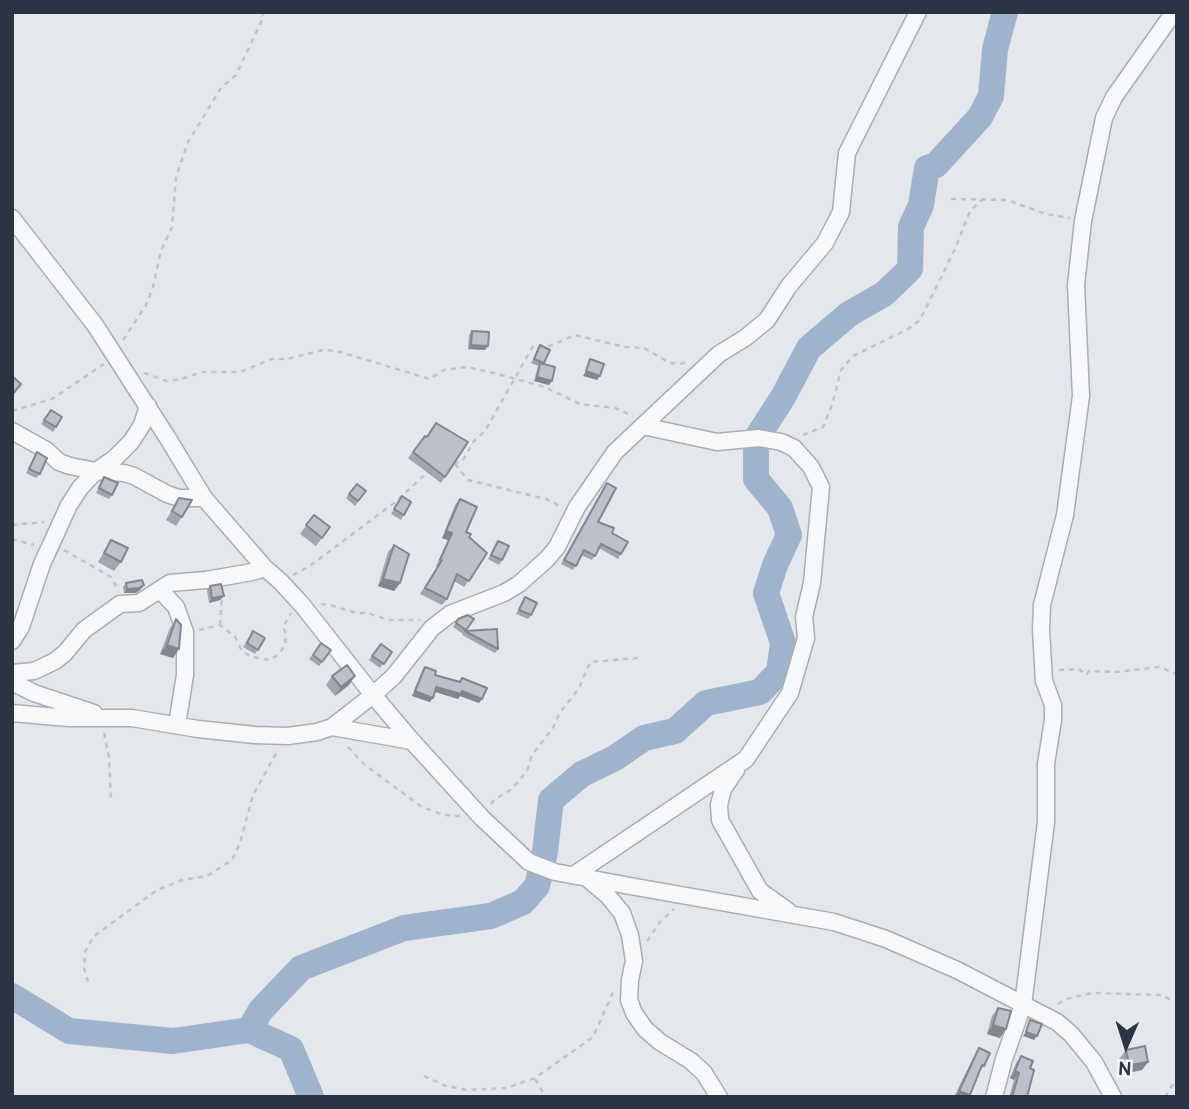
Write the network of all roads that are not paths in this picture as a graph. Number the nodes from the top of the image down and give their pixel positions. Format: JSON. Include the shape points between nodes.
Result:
{"nodes":[{"id":1,"x":918,"y":12,"type":"edge"},
{"id":2,"x":1174,"y":12,"type":"edge"},
{"id":3,"x":12,"y":218,"type":"edge"},
{"id":4,"x":148,"y":407,"type":"junction"},
{"id":5,"x":643,"y":426,"type":"junction"},
{"id":6,"x":12,"y":431,"type":"edge"},
{"id":7,"x":96,"y":471,"type":"junction"},
{"id":8,"x":204,"y":498,"type":"junction"},
{"id":9,"x":265,"y":568,"type":"junction"},
{"id":10,"x":160,"y":590,"type":"junction"},
{"id":11,"x":12,"y":641,"type":"edge"},
{"id":12,"x":12,"y":673,"type":"edge"},
{"id":13,"x":12,"y":682,"type":"edge"},
{"id":14,"x":373,"y":695,"type":"junction"},
{"id":15,"x":12,"y":713,"type":"edge"},
{"id":16,"x":107,"y":719,"type":"junction"},
{"id":17,"x":177,"y":725,"type":"junction"},
{"id":18,"x":332,"y":727,"type":"junction"},
{"id":19,"x":412,"y":741,"type":"junction"},
{"id":20,"x":740,"y":763,"type":"junction"},
{"id":21,"x":580,"y":876,"type":"junction"},
{"id":22,"x":793,"y":914,"type":"junction"},
{"id":23,"x":1023,"y":1004,"type":"junction"},
{"id":24,"x":719,"y":1097,"type":"edge"},
{"id":25,"x":994,"y":1097,"type":"edge"},
{"id":26,"x":1114,"y":1097,"type":"edge"}],
"edges":[{"from":1,"to":5,"type":"street","via":[[847,153],[841,212],[830,235],[767,320],[719,354]]},
{"from":2,"to":23,"type":"street","via":[[1104,118],[1083,221],[1076,285],[1081,396],[1065,515],[1042,605],[1044,681],[1053,720],[1046,764],[1046,822]]},
{"from":3,"to":4,"type":"street","via":[[75,298]]},
{"from":4,"to":7,"type":"street","via":[[131,442]]},
{"from":4,"to":8,"type":"street"},
{"from":5,"to":14,"type":"street","via":[[609,460],[557,547],[535,571],[504,593],[450,614]]},
{"from":5,"to":20,"type":"street","via":[[717,442],[759,438],[781,442],[811,467],[821,487],[812,583],[804,617],[806,638],[790,693]]},
{"from":6,"to":7,"type":"street","via":[[59,461]]},
{"from":7,"to":8,"type":"street","via":[[124,472],[179,498]]},
{"from":7,"to":11,"type":"street","via":[[62,520],[22,627]]},
{"from":8,"to":9,"type":"street"},
{"from":9,"to":10,"type":"street","via":[[170,583]]},
{"from":9,"to":14,"type":"street"},
{"from":10,"to":12,"type":"street","via":[[139,603],[120,604],[84,630],[55,661],[34,671]]},
{"from":10,"to":17,"type":"street","via":[[176,607],[185,632],[185,675]]},
{"from":13,"to":16,"type":"street"},
{"from":14,"to":18,"type":"street"},
{"from":14,"to":19,"type":"street"},
{"from":15,"to":16,"type":"street"},
{"from":16,"to":17,"type":"street"},
{"from":17,"to":18,"type":"street","via":[[288,736]]},
{"from":18,"to":19,"type":"street"},
{"from":19,"to":21,"type":"street","via":[[529,862]]},
{"from":20,"to":21,"type":"street"},
{"from":20,"to":22,"type":"street","via":[[723,789],[720,820],[760,891]]},
{"from":21,"to":22,"type":"street"},
{"from":21,"to":24,"type":"street","via":[[608,896],[622,914],[634,961],[629,981],[634,1013],[660,1042],[704,1073]]},
{"from":22,"to":23,"type":"street","via":[[886,939]]},
{"from":23,"to":25,"type":"street"},
{"from":23,"to":26,"type":"street","via":[[1057,1022],[1083,1048]]}]}
